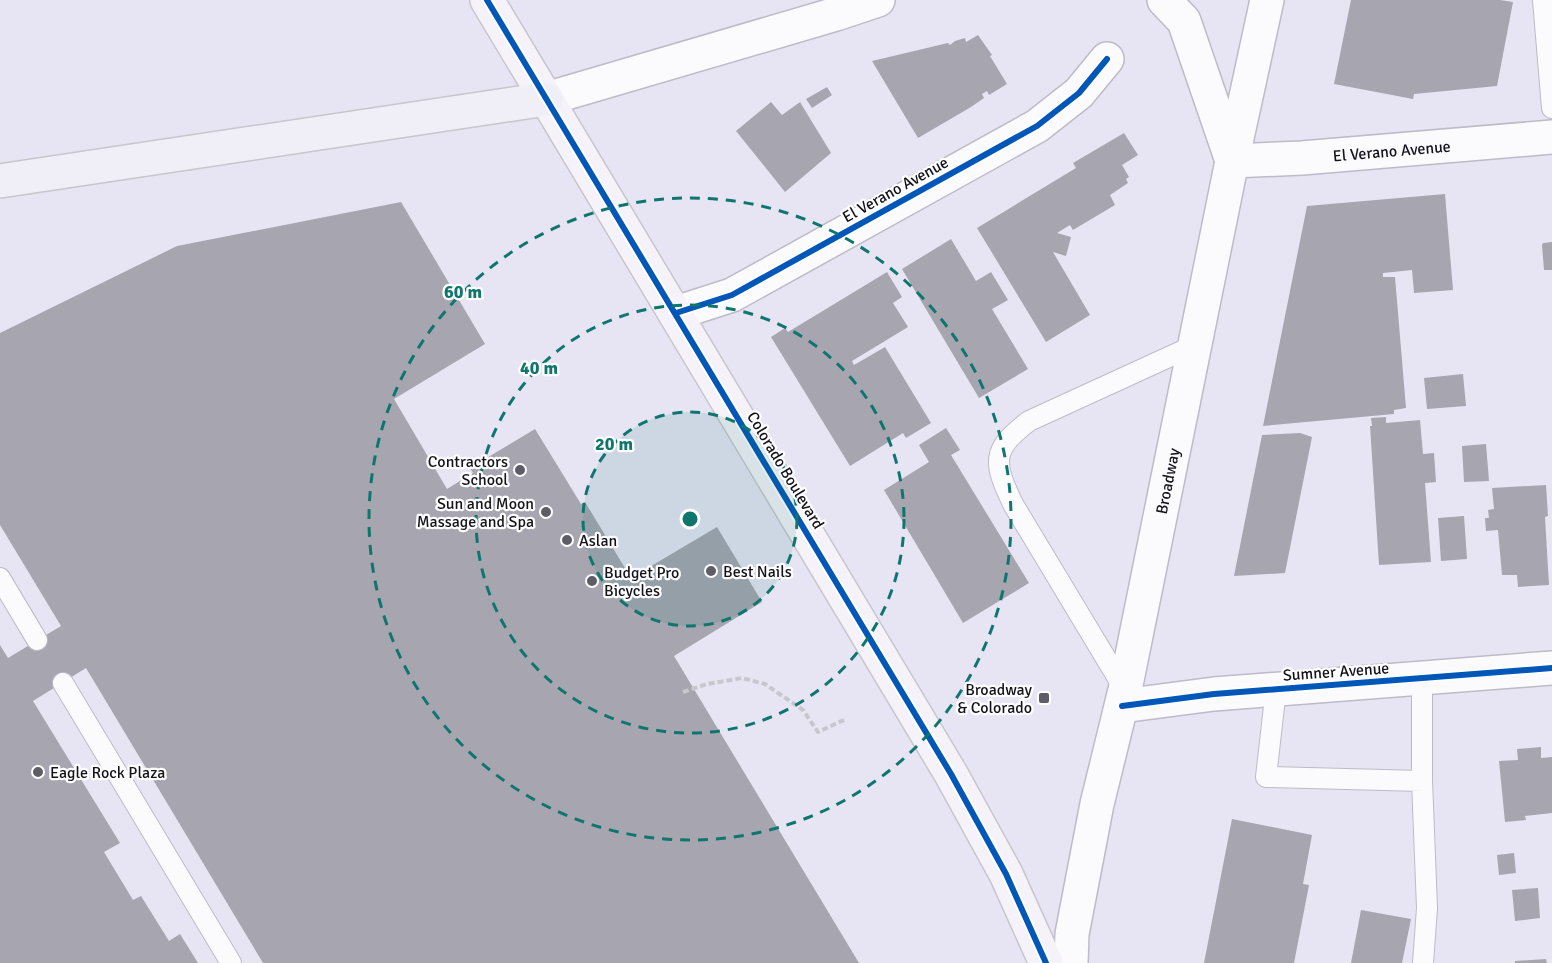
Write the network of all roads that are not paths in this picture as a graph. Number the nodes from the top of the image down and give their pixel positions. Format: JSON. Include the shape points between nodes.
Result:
{"nodes":[{"id":1,"x":487,"y":0,"type":"edge"},
{"id":2,"x":878,"y":0,"type":"edge"},
{"id":3,"x":1164,"y":0,"type":"edge"},
{"id":4,"x":1267,"y":0,"type":"edge"},
{"id":5,"x":1543,"y":0,"type":"edge"},
{"id":6,"x":1107,"y":59,"type":"dead end"},
{"id":7,"x":546,"y":99,"type":"junction"},
{"id":8,"x":1552,"y":108,"type":"edge"},
{"id":9,"x":1552,"y":137,"type":"edge"},
{"id":10,"x":1232,"y":161,"type":"junction"},
{"id":11,"x":0,"y":181,"type":"edge"},
{"id":12,"x":676,"y":313,"type":"junction"},
{"id":13,"x":1195,"y":345,"type":"junction"},
{"id":14,"x":0,"y":578,"type":"edge"},
{"id":15,"x":37,"y":640,"type":"dead end"},
{"id":16,"x":1552,"y":668,"type":"edge"},
{"id":17,"x":1422,"y":678,"type":"junction"},
{"id":18,"x":63,"y":683,"type":"dead end"},
{"id":19,"x":1276,"y":689,"type":"junction"},
{"id":20,"x":1124,"y":698,"type":"junction"},
{"id":21,"x":1422,"y":781,"type":"junction"},
{"id":22,"x":231,"y":963,"type":"edge"},
{"id":23,"x":1046,"y":963,"type":"edge"},
{"id":24,"x":1071,"y":963,"type":"edge"},
{"id":25,"x":1423,"y":963,"type":"edge"}],
"edges":[{"from":1,"to":7,"type":"main road","name":"Colorado Boulevard"},
{"from":2,"to":7,"type":"main road"},
{"from":3,"to":10,"type":"main road","via":[[1184,21]]},
{"from":4,"to":10,"type":"main road","name":"Broadway"},
{"from":5,"to":8,"type":"lane"},
{"from":6,"to":12,"type":"main road","name":"El Verano Avenue","via":[[1079,93],[1037,126],[732,295]]},
{"from":7,"to":11,"type":"highway"},
{"from":7,"to":12,"type":"main road","name":"Colorado Boulevard"},
{"from":9,"to":10,"type":"main road","name":"El Verano Avenue"},
{"from":10,"to":13,"type":"main road","name":"Broadway"},
{"from":12,"to":23,"type":"main road","name":"Colorado Boulevard","via":[[951,774],[1006,874]]},
{"from":13,"to":20,"type":"main road","name":"Broadway"},
{"from":13,"to":20,"type":"lane","via":[[1029,421],[1008,437],[998,458],[1002,481],[1013,504]]},
{"from":14,"to":15,"type":"lane"},
{"from":16,"to":17,"type":"main road","name":"Sumner Avenue"},
{"from":17,"to":19,"type":"main road","name":"Sumner Avenue"},
{"from":17,"to":21,"type":"lane"},
{"from":18,"to":22,"type":"lane"},
{"from":19,"to":20,"type":"main road","name":"Sumner Avenue"},
{"from":19,"to":21,"type":"lane","via":[[1266,777]]},
{"from":20,"to":24,"type":"main road","name":"Broadway","via":[[1097,804],[1072,934]]},
{"from":21,"to":25,"type":"lane","via":[[1427,908]]}]}
